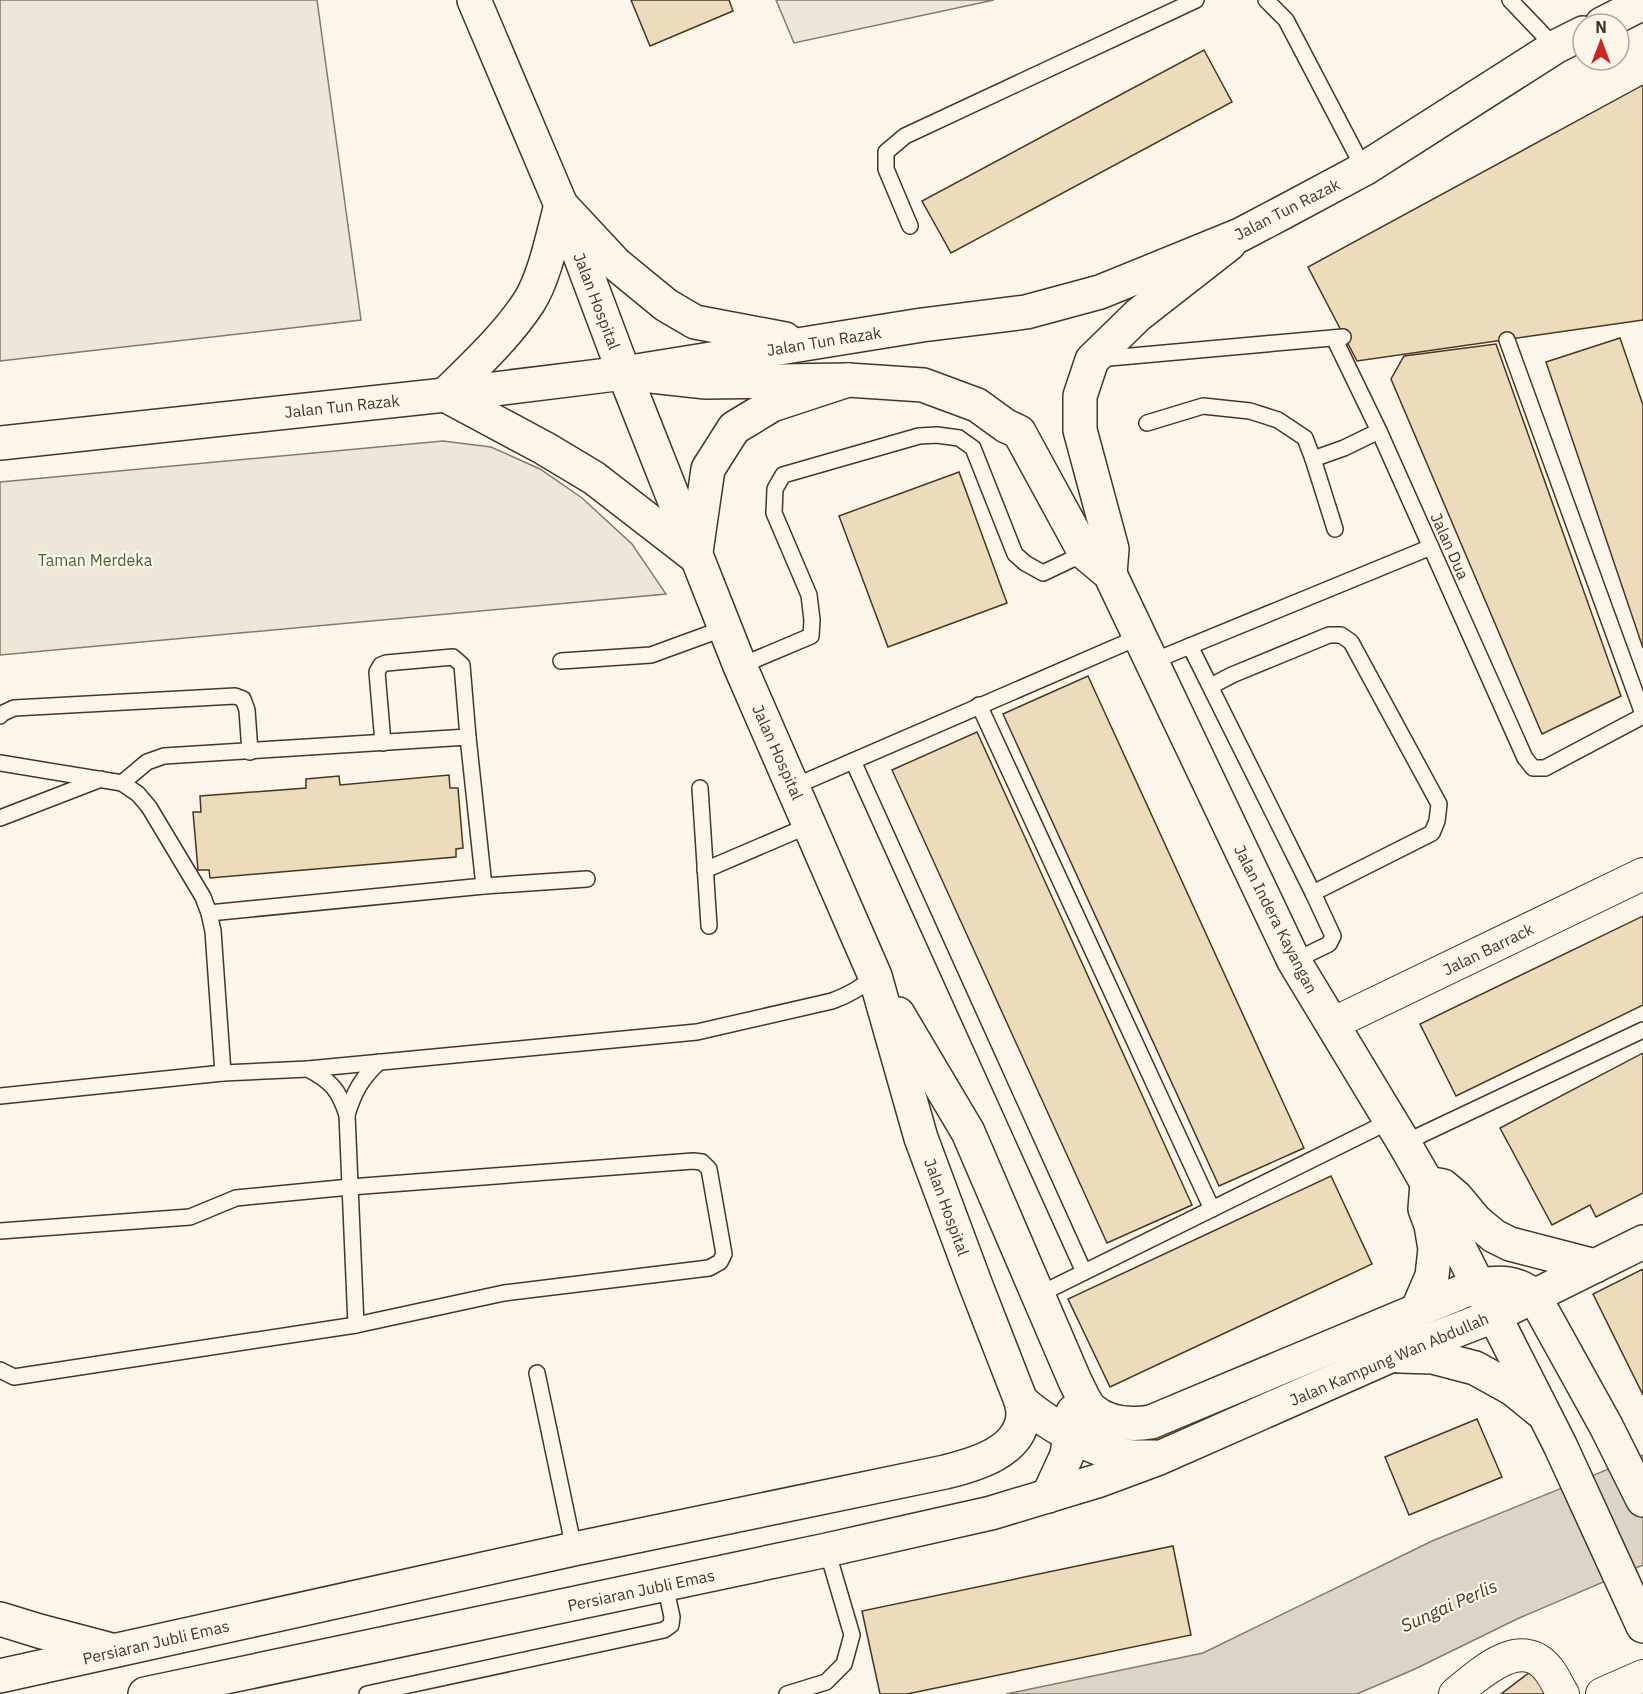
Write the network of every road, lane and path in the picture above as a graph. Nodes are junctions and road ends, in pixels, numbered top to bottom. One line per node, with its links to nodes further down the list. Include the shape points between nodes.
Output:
1 (474, 0): 9 (main road, Jalan Hospital)
2 (1196, 0): 10 (lane, via 905,136 886,152 886,169)
3 (1266, 0): 8 (lane, via 1286,20)
4 (1510, 0): 7 (lane)
5 (1643, 3): 6 (main road)
6 (1625, 12)
7 (1569, 40): 8 (main road, Jalan Tun Razak)
8 (1364, 169): 11 (main road, Jalan Tun Razak)
9 (561, 205): 13 (main road, via 616,264 666,305 695,322); 15 (main road, Jalan Hospital); 17 (main road, via 530,300 492,348)
10 (910, 226)
11 (1240, 235): 13 (main road, Jalan Tun Razak, via 1100,292 1026,312); 14 (main road, via 1138,315)
12 (1507, 340): 34 (lane)
13 (811, 344): 15 (main road, Jalan Tun Razak)
14 (1092, 360): 19 (lane, Jalan Dua, via 1339,337); 26 (main road, via 1080,396 1080,430 1112,549)
15 (624, 373): 16 (main road, via 706,382); 17 (main road, Jalan Tun Razak); 25 (main road, Jalan Hospital)
16 (848, 380): 24 (main road, via 923,385 977,405 1019,432); 25 (main road, via 772,405 734,429 708,470)
17 (445, 395): 20 (main road, Jalan Tun Razak); 25 (main road, via 594,478)
18 (1148, 423): 21 (lane, via 1203,406 1250,411 1278,420 1305,438)
19 (1379, 431): 21 (lane); 23 (lane, Jalan Dua)
20 (0, 443)
21 (1313, 459): 22 (lane)
22 (1335, 529)
23 (1431, 548): 28 (lane); 34 (lane, Jalan Dua, via 1525,758 1533,768 1545,768)
24 (1085, 553): 26 (main road); 31 (lane, via 1043,573 1015,554 973,448 959,438 919,436 783,475 776,489 774,513 808,595 811,636)
25 (696, 557): 27 (main road, Jalan Hospital)
26 (1110, 574): 29 (main road, Jalan Indera Kayangan)
27 (725, 628): 30 (lane, via 651,655); 31 (main road, Jalan Hospital)
28 (1190, 646): 29 (lane); 32 (lane)
29 (1145, 649): 33 (lane); 54 (main road, Jalan Indera Kayangan)
30 (561, 661)
31 (740, 666): 43 (main road, Jalan Hospital)
32 (1211, 686): 51 (lane); 51 (lane, via 1329,635 1341,635 1351,642 1438,804 1432,833)
33 (979, 705): 39 (lane); 66 (lane)
34 (1643, 715)
35 (0, 716): 38 (lane, via 14,708 235,696 243,699 247,710)
36 (468, 737): 37 (lane); 37 (lane, via 462,665 453,657 381,665 377,672); 50 (lane)
37 (383, 743): 38 (lane)
38 (250, 752): 42 (lane, via 164,756 147,762)
39 (853, 761): 43 (lane); 70 (lane)
40 (0, 763): 41 (lane)
41 (101, 779): 42 (lane); 45 (lane)
42 (122, 783): 52 (lane, via 149,807)
43 (793, 787): 46 (main road, Jalan Hospital)
44 (700, 788): 47 (lane)
45 (0, 818)
46 (810, 825): 47 (lane); 55 (main road, Jalan Hospital)
47 (705, 870): 53 (lane)
48 (1643, 874): 56 (street, Jalan Barrack)
49 (588, 879): 50 (lane)
50 (484, 886): 52 (lane)
51 (1313, 893): 54 (lane, via 1333,936 1329,944)
52 (209, 913): 60 (lane)
53 (709, 926)
54 (1294, 961): 56 (main road, Jalan Indera Kayangan)
55 (875, 976): 58 (lane, via 860,989 832,1001 697,1032); 72 (main road, via 968,1132); 81 (main road, Jalan Hospital, via 921,1138)
56 (1332, 1024): 63 (main road, Jalan Indera Kayangan)
57 (1643, 1030): 63 (lane)
58 (379, 1062): 59 (lane); 62 (lane, via 358,1084)
59 (308, 1069): 60 (lane); 62 (lane, via 335,1088)
60 (224, 1073): 61 (lane)
61 (0, 1096)
62 (346, 1115): 65 (lane)
63 (1397, 1132): 64 (main road, Jalan Indera Kayangan); 66 (lane)
64 (1427, 1183): 69 (main road, via 1443,1186 1476,1221 1510,1244); 71 (main road, Jalan Indera Kayangan); 74 (main road, via 1425,1209 1435,1249 1432,1276)
65 (350, 1187): 67 (lane, via 236,1198 190,1217); 76 (lane); 76 (lane, via 702,1162 709,1169 724,1254 720,1262 709,1268 504,1293)
66 (1212, 1209): 70 (lane)
67 (0, 1231)
68 (1643, 1242): 69 (main road, Jalan Kampung Wan Abdullah)
69 (1595, 1266): 73 (main road, Jalan Kampung Wan Abdullah)
70 (1084, 1272): 72 (lane)
71 (1478, 1285): 73 (main road, via 1510,1283); 74 (main road); 75 (main road, Jalan Indera Kayangan)
72 (1038, 1295): 80 (main road)
73 (1534, 1296): 75 (main road, Jalan Kampung Wan Abdullah); 88 (main road)
74 (1418, 1311): 80 (main road, via 1151,1422 1113,1421 1100,1415 1090,1408)
75 (1496, 1315): 77 (main road, Jalan Kampung Wan Abdullah); 82 (main road, Jalan Indera Kayangan)
76 (356, 1325): 78 (lane, via 14,1377)
77 (1390, 1356): 82 (main road, via 1433,1357 1475,1368 1513,1389); 84 (main road, Jalan Kampung Wan Abdullah)
78 (0, 1370)
79 (537, 1373): 89 (lane)
80 (1075, 1381): 83 (main road)
81 (1021, 1401): 83 (main road, via 1041,1418); 85 (main road, Jalan Hospital, via 1020,1426 1005,1447 967,1467)
82 (1553, 1431): 92 (main road, Jalan Indera Kayangan)
83 (1071, 1434): 84 (main road, via 1103,1450); 86 (main road, via 1067,1455)
84 (1146, 1463): 86 (main road, Persiaran Jubli Emas)
85 (945, 1472): 87 (main road, Persiaran Jubli Emas)
86 (1048, 1496): 90 (main road, Persiaran Jubli Emas)
87 (812, 1500): 89 (main road, Persiaran Jubli Emas); 90 (main road)
88 (1643, 1500)
89 (574, 1549): 94 (main road, Persiaran Jubli Emas)
90 (827, 1550): 91 (main road, Persiaran Jubli Emas); 99 (lane, via 852,1635 844,1664 826,1682)
91 (665, 1584): 97 (main road, Persiaran Jubli Emas); 98 (lane, via 672,1617 671,1625 664,1629)
92 (1639, 1617)
93 (0, 1618): 94 (main road)
94 (115, 1651): 95 (main road, Persiaran Jubli Emas)
95 (0, 1676)
96 (1643, 1676): 102 (street)
97 (145, 1694)
98 (367, 1694)
99 (787, 1694)
100 (1455, 1694): 101 (street, via 1490,1665 1511,1656 1532,1657 1547,1668)
101 (1563, 1694)
102 (1602, 1694)

